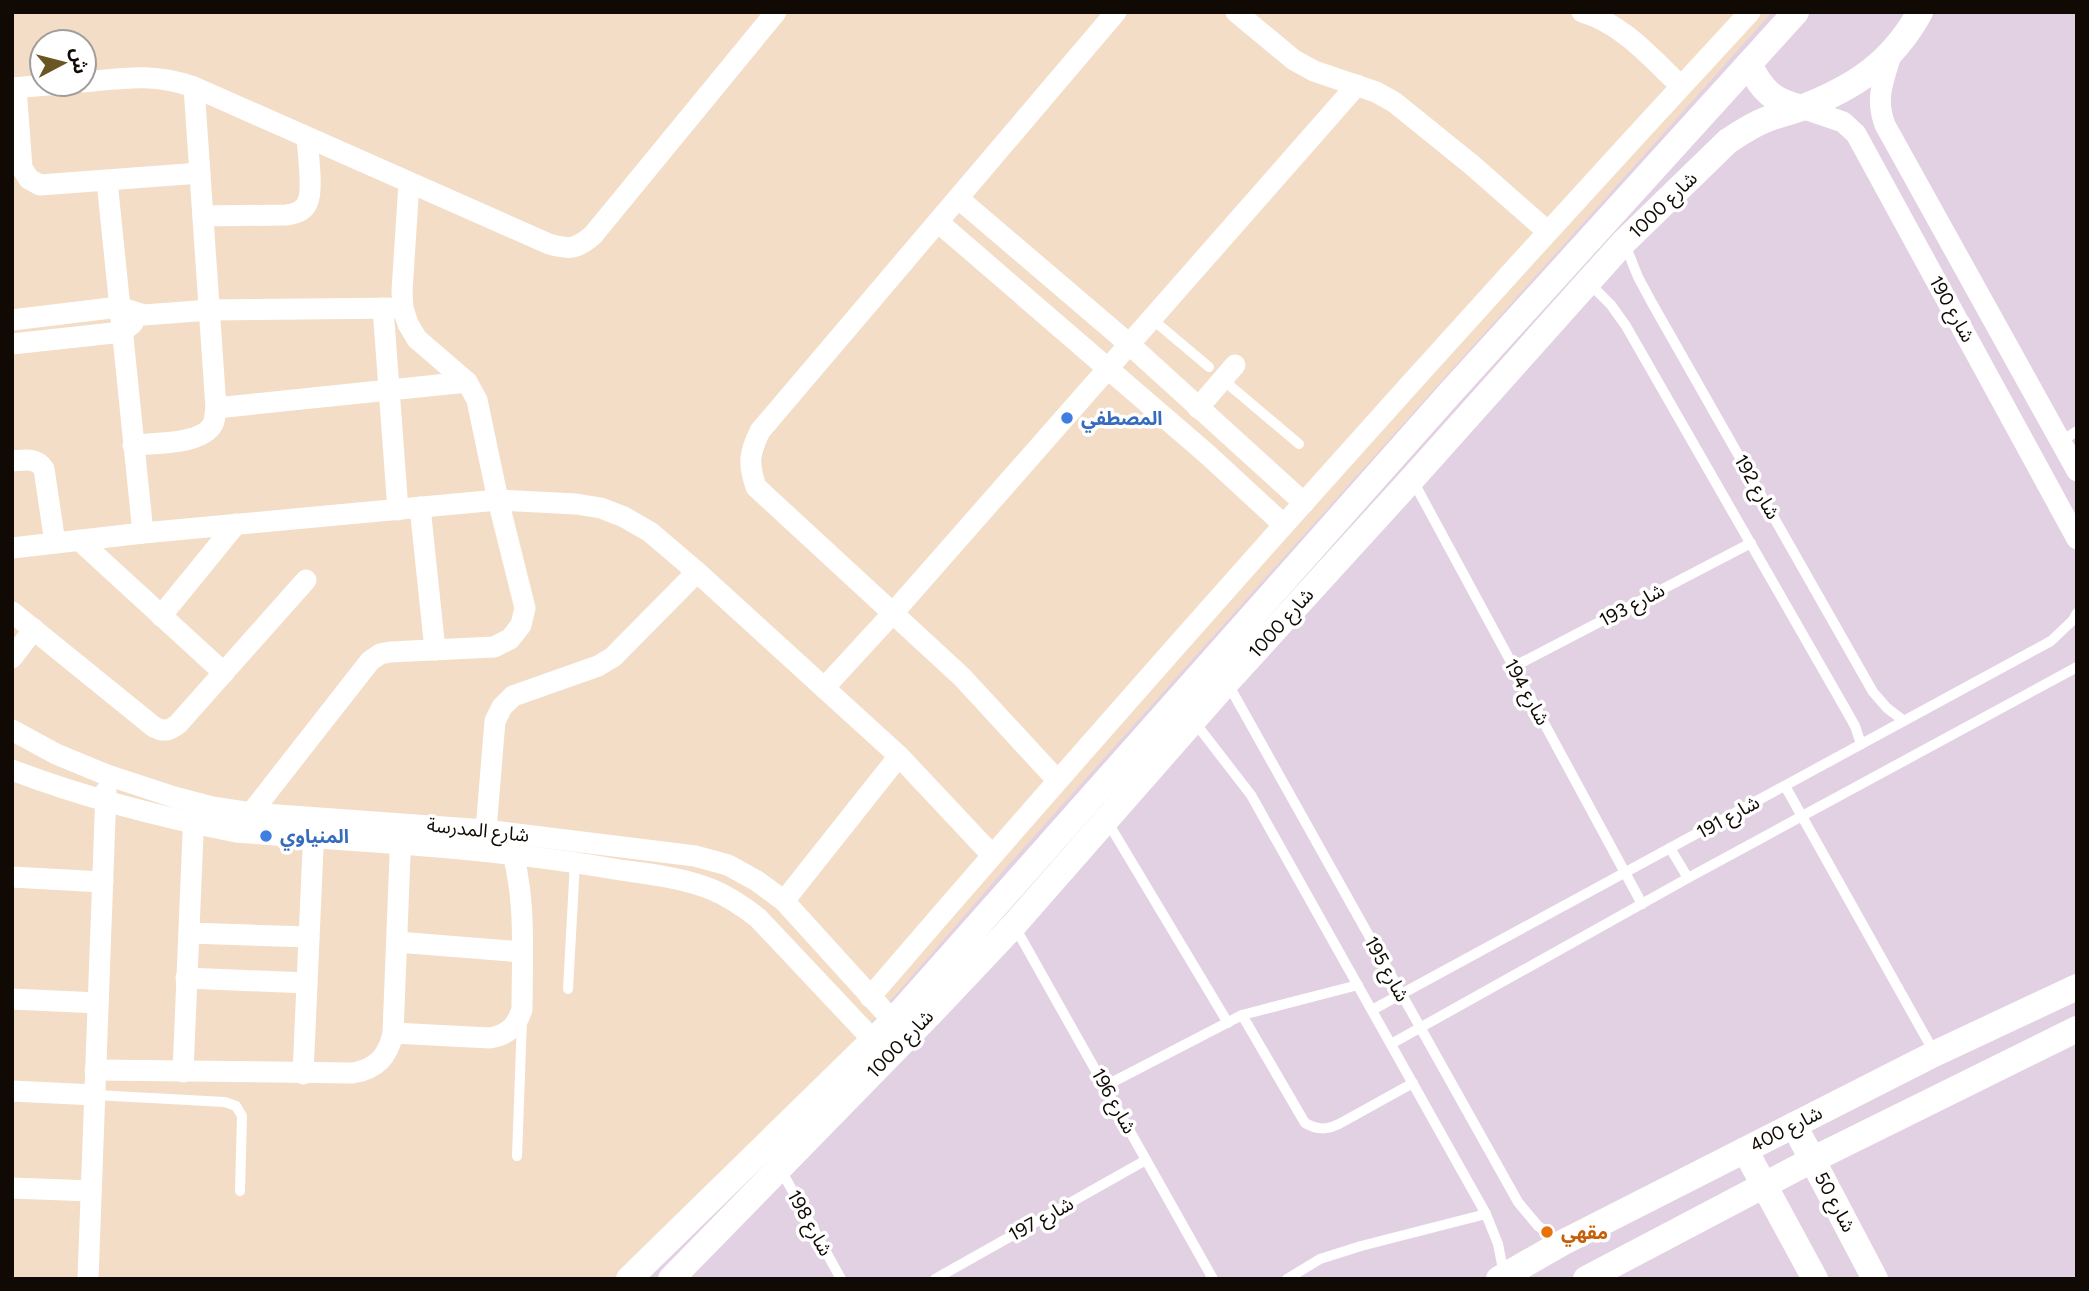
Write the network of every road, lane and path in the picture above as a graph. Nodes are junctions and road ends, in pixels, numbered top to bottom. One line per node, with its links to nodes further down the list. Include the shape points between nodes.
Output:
1 (776, 12): 19 (street, via 581,246 565,249 550,244)
2 (1116, 12): 20 (street)
3 (1236, 12): 11 (street, via 1294,60)
4 (1582, 12): 12 (street, via 1612,24)
5 (1749, 12): 12 (street)
6 (1796, 12): 9 (street, شارع 1000)
7 (1920, 12): 8 (street, شارع 1000)
8 (1891, 55): 15 (street, شارع 1000, via 1863,77); 33 (street, شارع 190, via 1880,90 1885,125)
9 (1749, 64): 15 (street, via 1769,94); 123 (street, شارع 1000)
10 (98, 81): 13 (street, via 147,76)
11 (1357, 85): 23 (street, via 1410,114); 30 (street)
12 (1681, 86): 23 (street)
13 (194, 87): 16 (street); 17 (street)
14 (14, 88): 18 (street, via 22,168 29,179 40,185)
15 (1802, 108): 24 (street, شارع 1000, via 1768,118 1728,141); 36 (street, شارع 190, via 1843,122 1856,134)
16 (307, 138): 19 (street); 21 (street, via 309,201 303,209 286,215)
17 (200, 173): 18 (street); 21 (street)
18 (107, 181): 26 (street)
19 (409, 183): 27 (street)
20 (958, 198): 22 (street); 35 (street)
21 (203, 216): 28 (street)
22 (938, 222): 37 (street); 66 (street, via 760,431 751,449 756,487)
23 (1547, 230): 52 (street)
24 (1624, 242): 25 (street, شارع 1000); 78 (lane, شارع 192, via 1652,303 1873,692)
25 (1588, 282): 50 (street, شارع 1000); 61 (lane, شارع 192, via 1626,326)
26 (120, 307): 29 (street); 31 (street); 32 (street)
27 (393, 308): 28 (street); 39 (street, via 417,339); 40 (street)
28 (210, 310): 29 (street); 41 (street)
29 (144, 315): 32 (street)
30 (1152, 319): 35 (street); 38 (lane)
31 (12, 320)
32 (122, 331): 34 (street); 46 (street)
33 (2001, 337): 36 (street); 44 (street, شارع 190)
34 (12, 344)
35 (1129, 344): 37 (street); 42 (street)
36 (1976, 353): 58 (street, شارع 190)
37 (1108, 368): 47 (street); 66 (street)
38 (1222, 370): 42 (street); 45 (lane)
39 (467, 382): 40 (street); 51 (street, via 477,400)
40 (389, 390): 41 (street); 54 (street)
41 (216, 408): 46 (street, via 213,424 202,436)
42 (1198, 408): 43 (street)
43 (1226, 433): 47 (street); 52 (street)
44 (2069, 436): 49 (street, شارع 190)
45 (1299, 444)
46 (134, 445): 57 (street)
47 (1208, 454): 56 (street)
48 (12, 461): 60 (street, via 34,460 44,469)
49 (2077, 471)
50 (1412, 479): 72 (lane, شارع 194); 75 (street, شارع 1000)
51 (498, 500): 53 (street); 63 (street, via 600,508 649,532); 70 (street, via 525,608 521,625 510,639 494,648)
52 (1304, 503): 56 (street)
53 (420, 507): 54 (street); 70 (street)
54 (398, 510): 55 (street)
55 (236, 524): 57 (street); 68 (street)
56 (1284, 525): 84 (street)
57 (143, 533): 59 (street)
58 (2077, 539)
59 (79, 540): 60 (street); 68 (street)
60 (55, 543): 62 (street)
61 (1751, 543): 72 (lane, شارع 193); 80 (lane, شارع 192)
62 (12, 548)
63 (697, 572): 76 (street); 92 (street, via 613,657 513,696 502,707 495,722)
64 (306, 580): 74 (street)
65 (12, 612): 69 (street)
66 (892, 613): 76 (street); 84 (street, via 962,677)
67 (2077, 613): 78 (lane, شارع 191, via 2051,641)
68 (161, 616): 74 (street)
69 (34, 629): 71 (street); 74 (street, via 162,731 178,724)
70 (435, 650): 88 (street, via 390,652 370,661)
71 (12, 658)
72 (1513, 667): 100 (lane, شارع 194)
73 (2077, 667): 89 (lane, شارع 191)
74 (224, 673)
75 (1227, 682): 77 (street, شارع 1000); 116 (lane, شارع 195)
76 (824, 688): 81 (street)
77 (1193, 720): 90 (street, شارع 1000); 113 (lane, شارع 195, via 1251,794)
78 (1904, 721): 80 (lane, شارع 191)
79 (12, 730): 83 (street, شارع المدرسة)
80 (1861, 744): 85 (lane, شارع 191)
81 (899, 756): 98 (street); 104 (street)
82 (12, 770): 86 (street, شارع المدرسة)
83 (107, 775): 86 (street); 87 (street, شارع المدرسة)
84 (1057, 780): 98 (street)
85 (1785, 786): 89 (lane); 95 (lane, شارع 191)
86 (105, 802): 87 (street, شارع المدرسة); 103 (street)
87 (194, 813): 88 (street, شارع المدرسة); 93 (street, شارع المدرسة); 107 (street)
88 (251, 813): 91 (street, شارع المدرسة); 93 (street)
89 (1802, 816): 102 (lane, شارع 191); 130 (lane)
90 (1106, 820): 106 (street, شارع 1000); 124 (lane)
91 (314, 827): 93 (street, شارع المدرسة); 94 (street, شارع المدرسة); 108 (street)
92 (496, 831): 94 (street, شارع المدرسة); 96 (street); 97 (street); 104 (street, شارع المدرسة, via 695,856 728,865)
93 (236, 832)
94 (401, 834): 96 (street, شارع المدرسة); 109 (street)
95 (1670, 848): 100 (lane, شارع 191); 102 (lane)
96 (484, 851): 97 (street, شارع المدرسة)
97 (513, 854): 99 (street, شارع المدرسة); 110 (street)
98 (992, 855): 117 (street)
99 (575, 862): 115 (lane); 128 (street, شارع المدرسة, via 686,881 736,902 758,918)
100 (1625, 873): 105 (lane, شارع 194); 116 (lane, شارع 191)
101 (12, 877): 103 (street)
102 (1688, 878): 105 (lane, شارع 191)
103 (103, 882): 119 (street)
104 (784, 901): 117 (street, شارع المدرسة)
105 (1643, 904): 125 (lane, شارع 191)
106 (1014, 925): 135 (lane, شارع 196); 143 (street, شارع 1000)
107 (189, 933): 108 (street); 111 (street)
108 (309, 937): 112 (street)
109 (397, 942): 110 (street); 127 (street)
110 (522, 952): 120 (street)
111 (187, 978): 112 (street); 132 (street)
112 (307, 983): 133 (street)
113 (1358, 985): 121 (lane, شارع 195); 122 (lane)
114 (2077, 987): 130 (street, شارع 400)
115 (568, 989)
116 (1401, 994): 121 (lane, شارع 191); 125 (lane, شارع 195)
117 (870, 997): 123 (street, شارع المدرسة)
118 (12, 999): 119 (street)
119 (98, 1003): 131 (street)
120 (522, 1009): 127 (street, via 519,1020 502,1036); 140 (lane)
121 (1372, 1010): 129 (lane, شارع 195)
122 (1242, 1015): 124 (lane); 134 (lane, via 1305,1123 1315,1129 1339,1124)
123 (893, 1021): 128 (street, شارع 1000)
124 (1228, 1023): 135 (lane)
125 (1420, 1028): 129 (lane, شارع 191); 149 (lane, شارع 195, via 1518,1202 1538,1226)
126 (2077, 1029): 142 (street, شارع 400)
127 (393, 1033): 133 (street, via 385,1056 365,1071)
128 (874, 1041): 152 (street, شارع 1000)
129 (1391, 1044): 134 (lane, شارع 195)
130 (1934, 1054): 138 (street, شارع 400)
131 (95, 1070): 132 (street); 137 (street)
132 (183, 1072): 133 (street)
133 (303, 1074)
134 (1413, 1083): 148 (lane, شارع 195)
135 (1105, 1086): 141 (lane, شارع 196)
136 (12, 1091): 137 (street)
137 (95, 1095): 146 (street); 147 (lane, via 236,1106 242,1116)
138 (1794, 1125): 139 (street, شارع 400); 142 (street, شارع 50)
139 (1745, 1150): 144 (street); 149 (street, شارع 400)
140 (517, 1156)
141 (1146, 1160): 155 (lane, شارع 197); 156 (lane, شارع 196)
142 (1812, 1160): 144 (street, شارع 400); 160 (street, شارع 50)
143 (780, 1167): 153 (street, شارع 1000); 154 (lane, شارع 198)
144 (1764, 1185): 158 (street, شارع 400); 159 (street)
145 (12, 1188): 146 (street)
146 (91, 1191): 151 (street)
147 (240, 1191)
148 (1486, 1214): 150 (lane, شارع 195, via 1498,1244); 157 (lane, via 1320,1259)
149 (1562, 1243): 150 (street, شارع 400)
150 (1502, 1277)
151 (88, 1279)
152 (629, 1279)
153 (671, 1279)
154 (841, 1279)
155 (935, 1279)
156 (1213, 1279)
157 (1287, 1279)
158 (1586, 1279)
159 (1815, 1279)
160 (1875, 1279)

